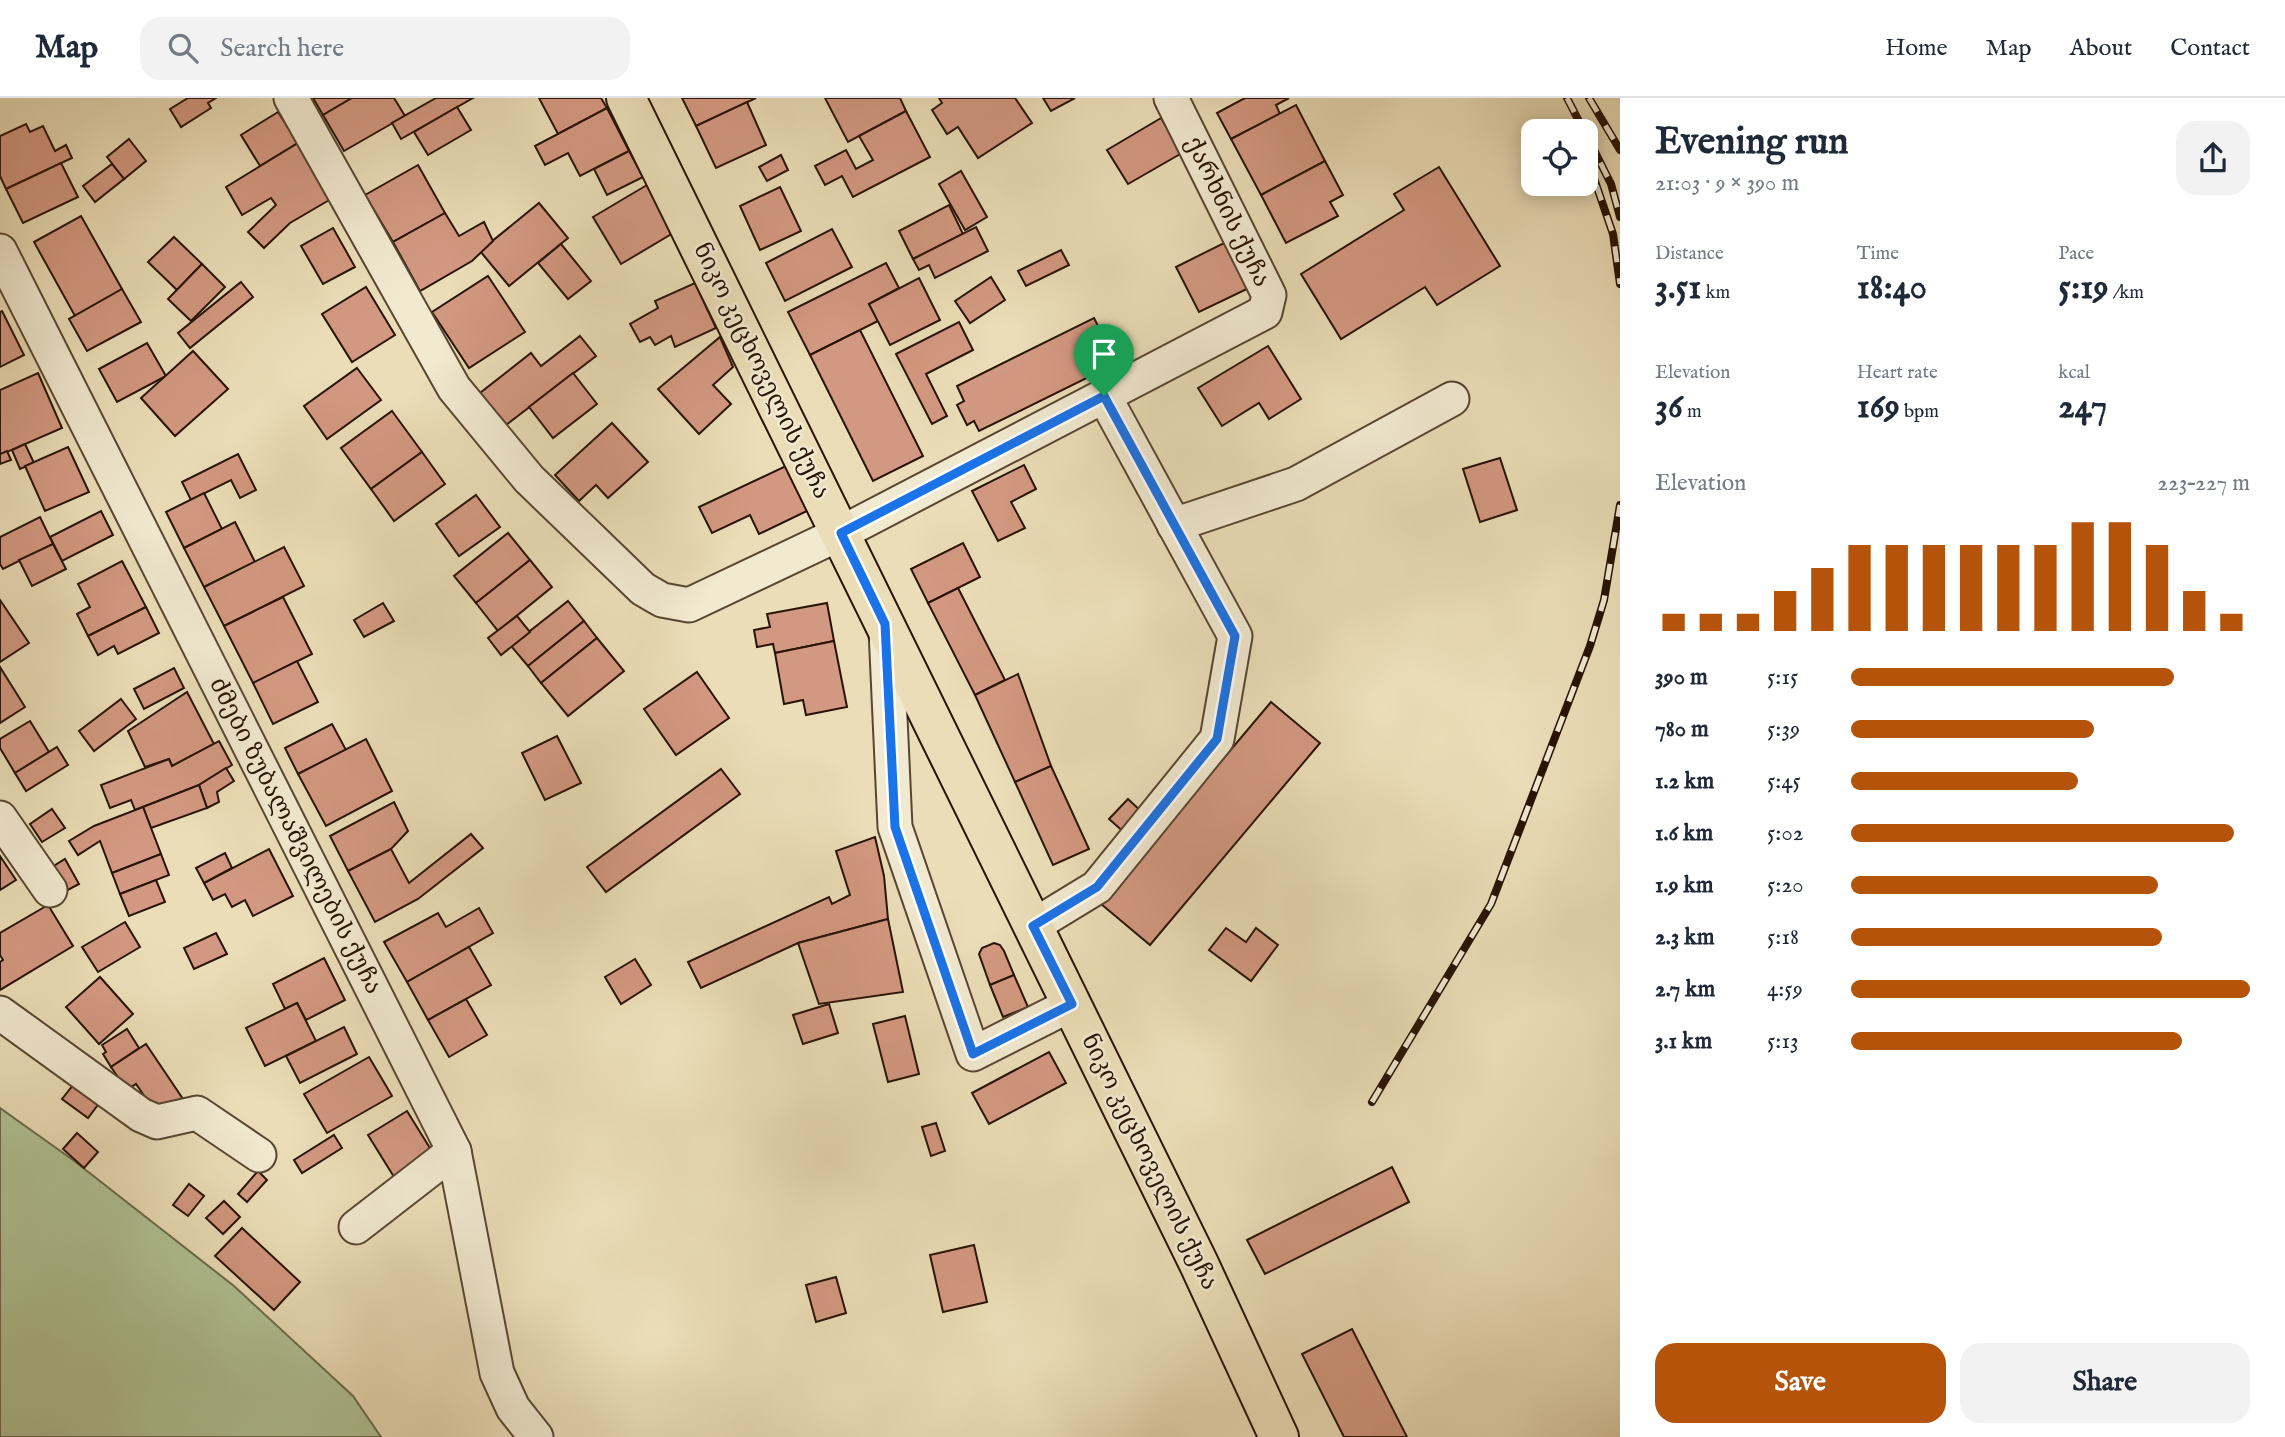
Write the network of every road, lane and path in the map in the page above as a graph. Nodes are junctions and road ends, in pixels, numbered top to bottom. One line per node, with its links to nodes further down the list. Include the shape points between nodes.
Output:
1 (291, 98): 8 (street, ქარხნის ქუჩა, via 454,388 529,479 643,589 662,600 689,605)
2 (626, 98): 8 (main road, ნიკო კეცხოველის ქუჩა)
3 (1171, 98): 5 (street, ქარხნის ქუჩა, via 1269,295 1265,312)
4 (0, 251): 15 (street, ძმები ზუბალაშვილების ქუჩა)
5 (1104, 396): 7 (street); 8 (street, ქარხნის ქუჩა)
6 (1452, 398): 7 (street, via 1296,484)
7 (1174, 525): 12 (street, via 1235,636 1217,739 1097,887)
8 (841, 533): 9 (main road, ნიკო კეცხოველის ქუჩა)
9 (885, 624): 12 (main road, ნიკო კეცხოველის ქუჩა); 13 (street, via 895,827 973,1054)
10 (1, 820): 11 (street)
11 (50, 890)
12 (1033, 926): 13 (main road, ნიკო კეცხოველის ქუჩა)
13 (1072, 1004): 19 (main road, ნიკო კეცხოველის ქუჩა)
14 (0, 1013): 16 (street, via 141,1115 157,1122 197,1114)
15 (454, 1151): 17 (street); 18 (street, ძმები ზუბალაშვილების ქუჩა, via 497,1373 513,1408)
16 (259, 1155)
17 (356, 1227)
18 (536, 1437)
19 (1279, 1437)

